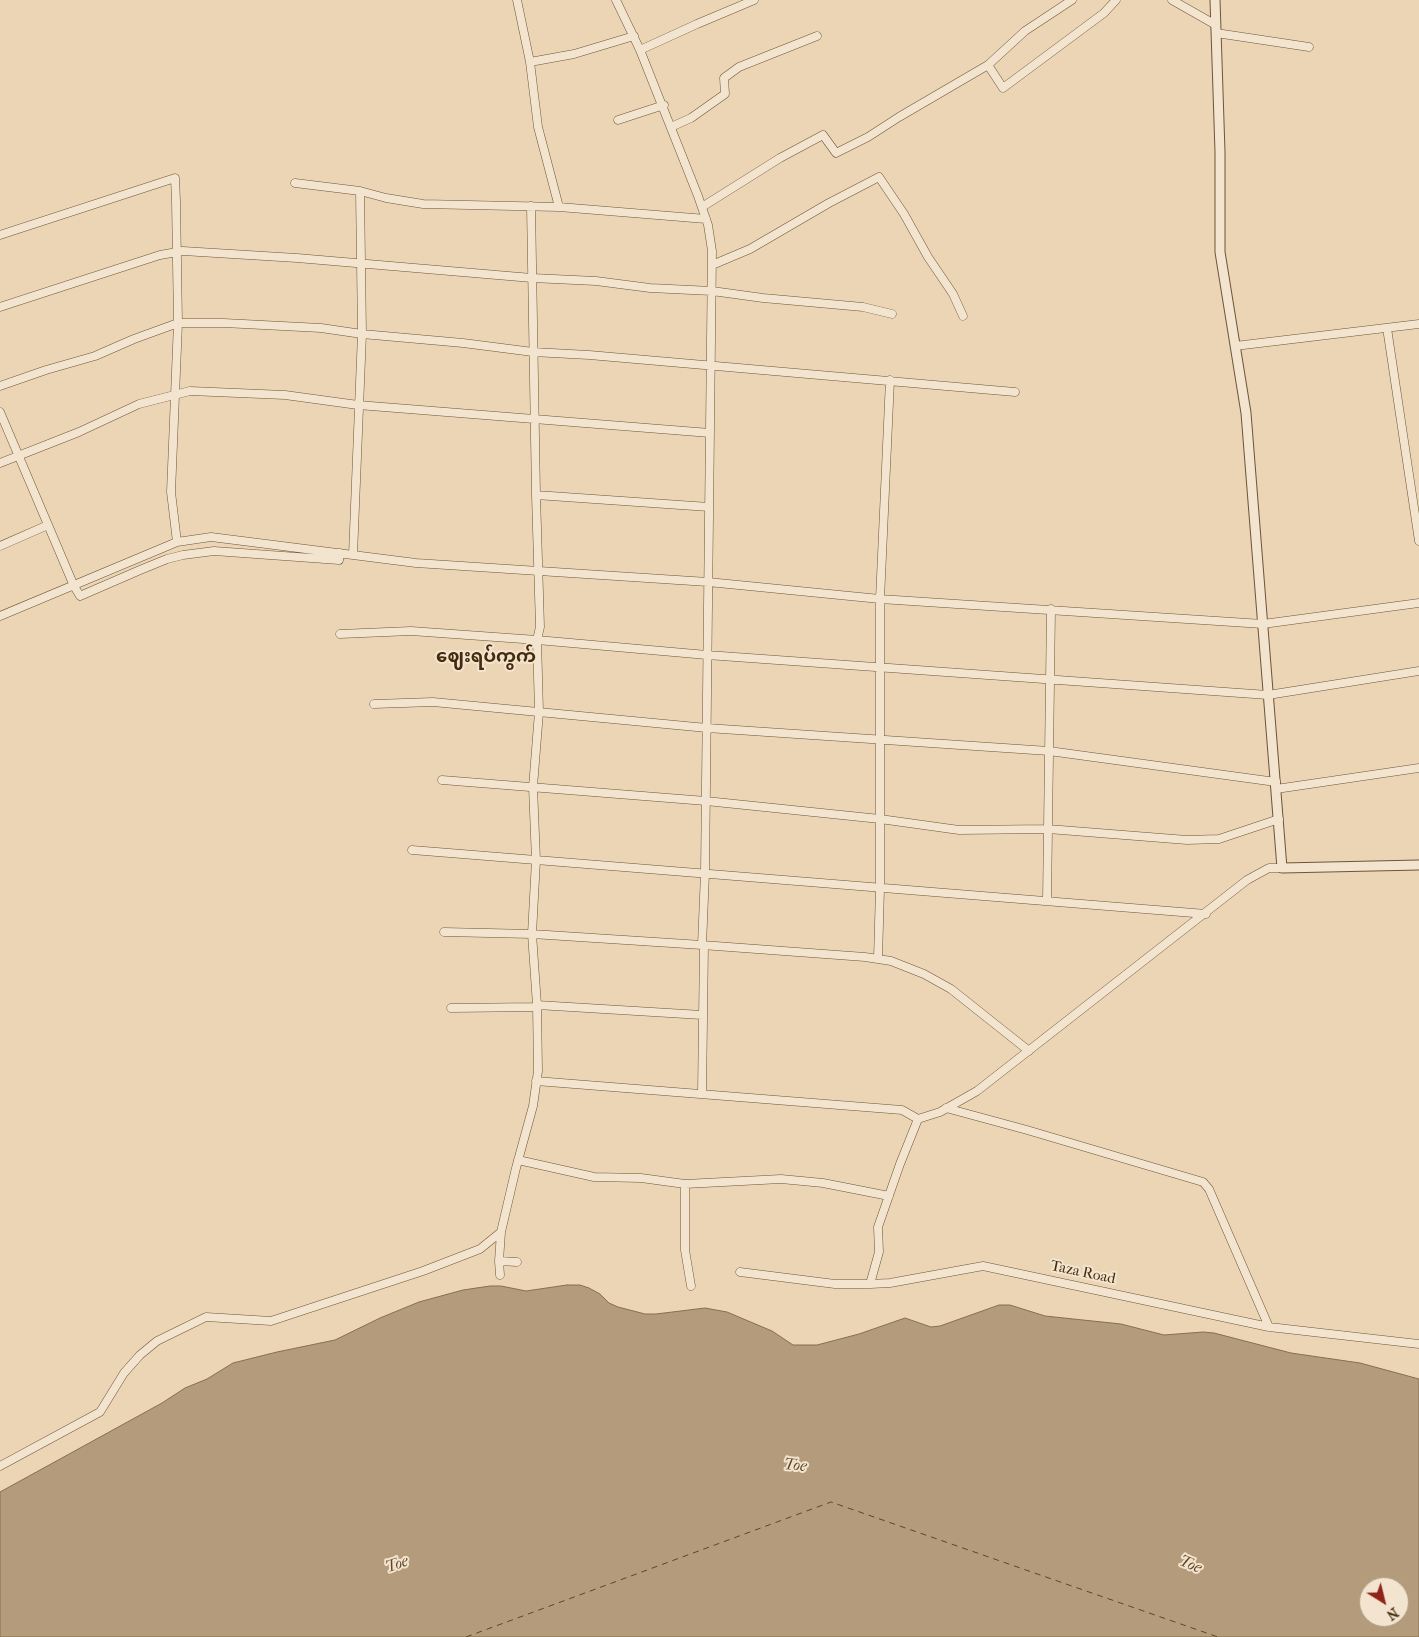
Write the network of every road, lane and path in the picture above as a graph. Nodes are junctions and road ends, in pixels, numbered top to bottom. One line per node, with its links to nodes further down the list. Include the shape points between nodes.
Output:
1 (517, 0): 13 (street)
2 (1072, 0): 14 (street, via 1025,32)
3 (1116, 0): 14 (street, via 1096,19 1003,88)
4 (1172, 0): 8 (street)
5 (1215, 0): 8 (street)
6 (619, 1): 9 (street)
7 (750, 1): 12 (street)
8 (1216, 29): 11 (street); 37 (street, via 1220,252)
9 (634, 36): 12 (street); 13 (street, via 574,54)
10 (817, 36): 17 (street, via 739,68 724,78 725,94 692,118)
11 (1309, 47)
12 (640, 50): 15 (street)
13 (530, 62): 21 (street, via 538,127)
14 (988, 65): 22 (street, via 868,138 836,153 823,135)
15 (664, 105): 16 (street); 17 (street)
16 (618, 120)
17 (671, 127): 22 (street)
18 (295, 183): 19 (street)
19 (360, 191): 20 (street, via 423,204); 26 (street)
20 (531, 206): 21 (street); 28 (street)
21 (559, 207): 23 (street)
22 (702, 207): 23 (street)
23 (706, 219): 27 (street)
24 (0, 235): 25 (street, via 174,178)
25 (177, 252): 26 (street); 30 (street); 33 (street)
26 (360, 263): 28 (street); 36 (street)
27 (712, 265): 29 (street); 32 (street, via 750,249 879,177 953,294)
28 (532, 278): 29 (street); 38 (street)
29 (712, 291): 31 (street, via 863,307); 39 (street)
30 (0, 306)
31 (892, 314)
32 (963, 316)
33 (178, 323): 36 (street, via 321,328); 41 (street, via 96,356); 43 (street)
34 (1419, 324): 35 (street)
35 (1387, 328): 37 (street); 51 (street)
36 (362, 334): 38 (street); 44 (street)
37 (1235, 346): 66 (street, via 1246,413)
38 (533, 352): 39 (street); 46 (street)
39 (711, 366): 40 (street); 47 (street)
40 (890, 380): 42 (street); 62 (street)
41 (0, 386)
42 (1015, 392)
43 (174, 394): 44 (street, via 190,390 242,392); 48 (street, via 139,404); 55 (street, via 171,492)
44 (358, 404): 46 (street); 58 (street)
45 (0, 412): 48 (street)
46 (534, 419): 47 (street); 50 (street)
47 (710, 432): 52 (street)
48 (19, 456): 49 (street); 53 (street)
49 (0, 463)
50 (536, 495): 52 (street); 59 (street)
51 (1416, 499): 54 (street)
52 (709, 507): 60 (street)
53 (48, 525): 56 (street); 61 (street)
54 (1419, 541)
55 (177, 542): 57 (street, via 210,537); 61 (street)
56 (0, 546)
57 (340, 553): 58 (street); 61 (street, via 339,560 214,551 167,559 80,596)
58 (353, 555): 59 (street, via 416,563)
59 (538, 571): 60 (street); 68 (street, via 540,627)
60 (708, 582): 62 (street); 69 (street)
61 (74, 586): 65 (street)
62 (880, 599): 64 (street); 70 (street)
63 (1419, 602): 66 (street)
64 (1051, 609): 66 (street); 72 (street)
65 (0, 616)
66 (1263, 624): 73 (street)
67 (340, 634): 68 (street, via 411,631)
68 (537, 640): 69 (street); 75 (street)
69 (707, 655): 70 (street); 76 (street)
70 (881, 668): 72 (street); 77 (street)
71 (1419, 671): 73 (street)
72 (1050, 680): 73 (street); 78 (street)
73 (1268, 695): 81 (street)
74 (374, 704): 75 (street, via 433,702)
75 (539, 712): 76 (street); 82 (street)
76 (706, 728): 77 (street); 83 (street)
77 (881, 740): 78 (street); 84 (street)
78 (1049, 751): 81 (street); 86 (street)
79 (1419, 768): 81 (street)
80 (442, 780): 82 (street)
81 (1276, 786): 85 (street)
82 (533, 787): 83 (street); 88 (street)
83 (706, 801): 84 (street); 91 (street)
84 (880, 819): 86 (street, via 959,830); 92 (street)
85 (1279, 819): 86 (street, via 1219,839 1187,840); 90 (street)
86 (1048, 829): 93 (street)
87 (412, 850): 88 (street)
88 (536, 860): 91 (street); 96 (street)
89 (1419, 865): 90 (street)
90 (1282, 868): 94 (street, via 1269,868 1246,880)
91 (706, 873): 92 (street); 97 (street)
92 (880, 888): 93 (street); 98 (street)
93 (1047, 901): 94 (street)
94 (1206, 914): 102 (street)
95 (444, 932): 96 (street)
96 (532, 934): 97 (street); 99 (street)
97 (702, 945): 98 (street); 101 (street)
98 (878, 959): 102 (street, via 924,974 951,989)
99 (537, 1006): 100 (street); 101 (street); 103 (street)
100 (451, 1008)
101 (702, 1016): 104 (street)
102 (1029, 1051): 105 (street, via 977,1091)
103 (536, 1081): 104 (street); 107 (street, via 534,1106)
104 (702, 1094): 106 (street, via 902,1110)
105 (946, 1108): 106 (street); 117 (street, via 1203,1182 1209,1189)
106 (918, 1119): 109 (street)
107 (518, 1160): 108 (street, via 594,1176); 110 (street)
108 (685, 1184): 109 (street, via 780,1179 823,1183); 116 (street, via 685,1250)
109 (889, 1196): 115 (street, via 878,1227 879,1252)
110 (501, 1232): 111 (street); 119 (street, via 480,1249 423,1272 270,1321 206,1317 157,1341 140,1355 124,1373 100,1412)
111 (499, 1261): 112 (street); 114 (street)
112 (517, 1262)
113 (740, 1272): 115 (street, Taza Road, via 835,1284)
114 (500, 1275)
115 (870, 1284): 117 (street, Taza Road, via 983,1266)
116 (691, 1286)
117 (1269, 1326): 118 (street, Taza Road)
118 (1419, 1344)
119 (0, 1466)

